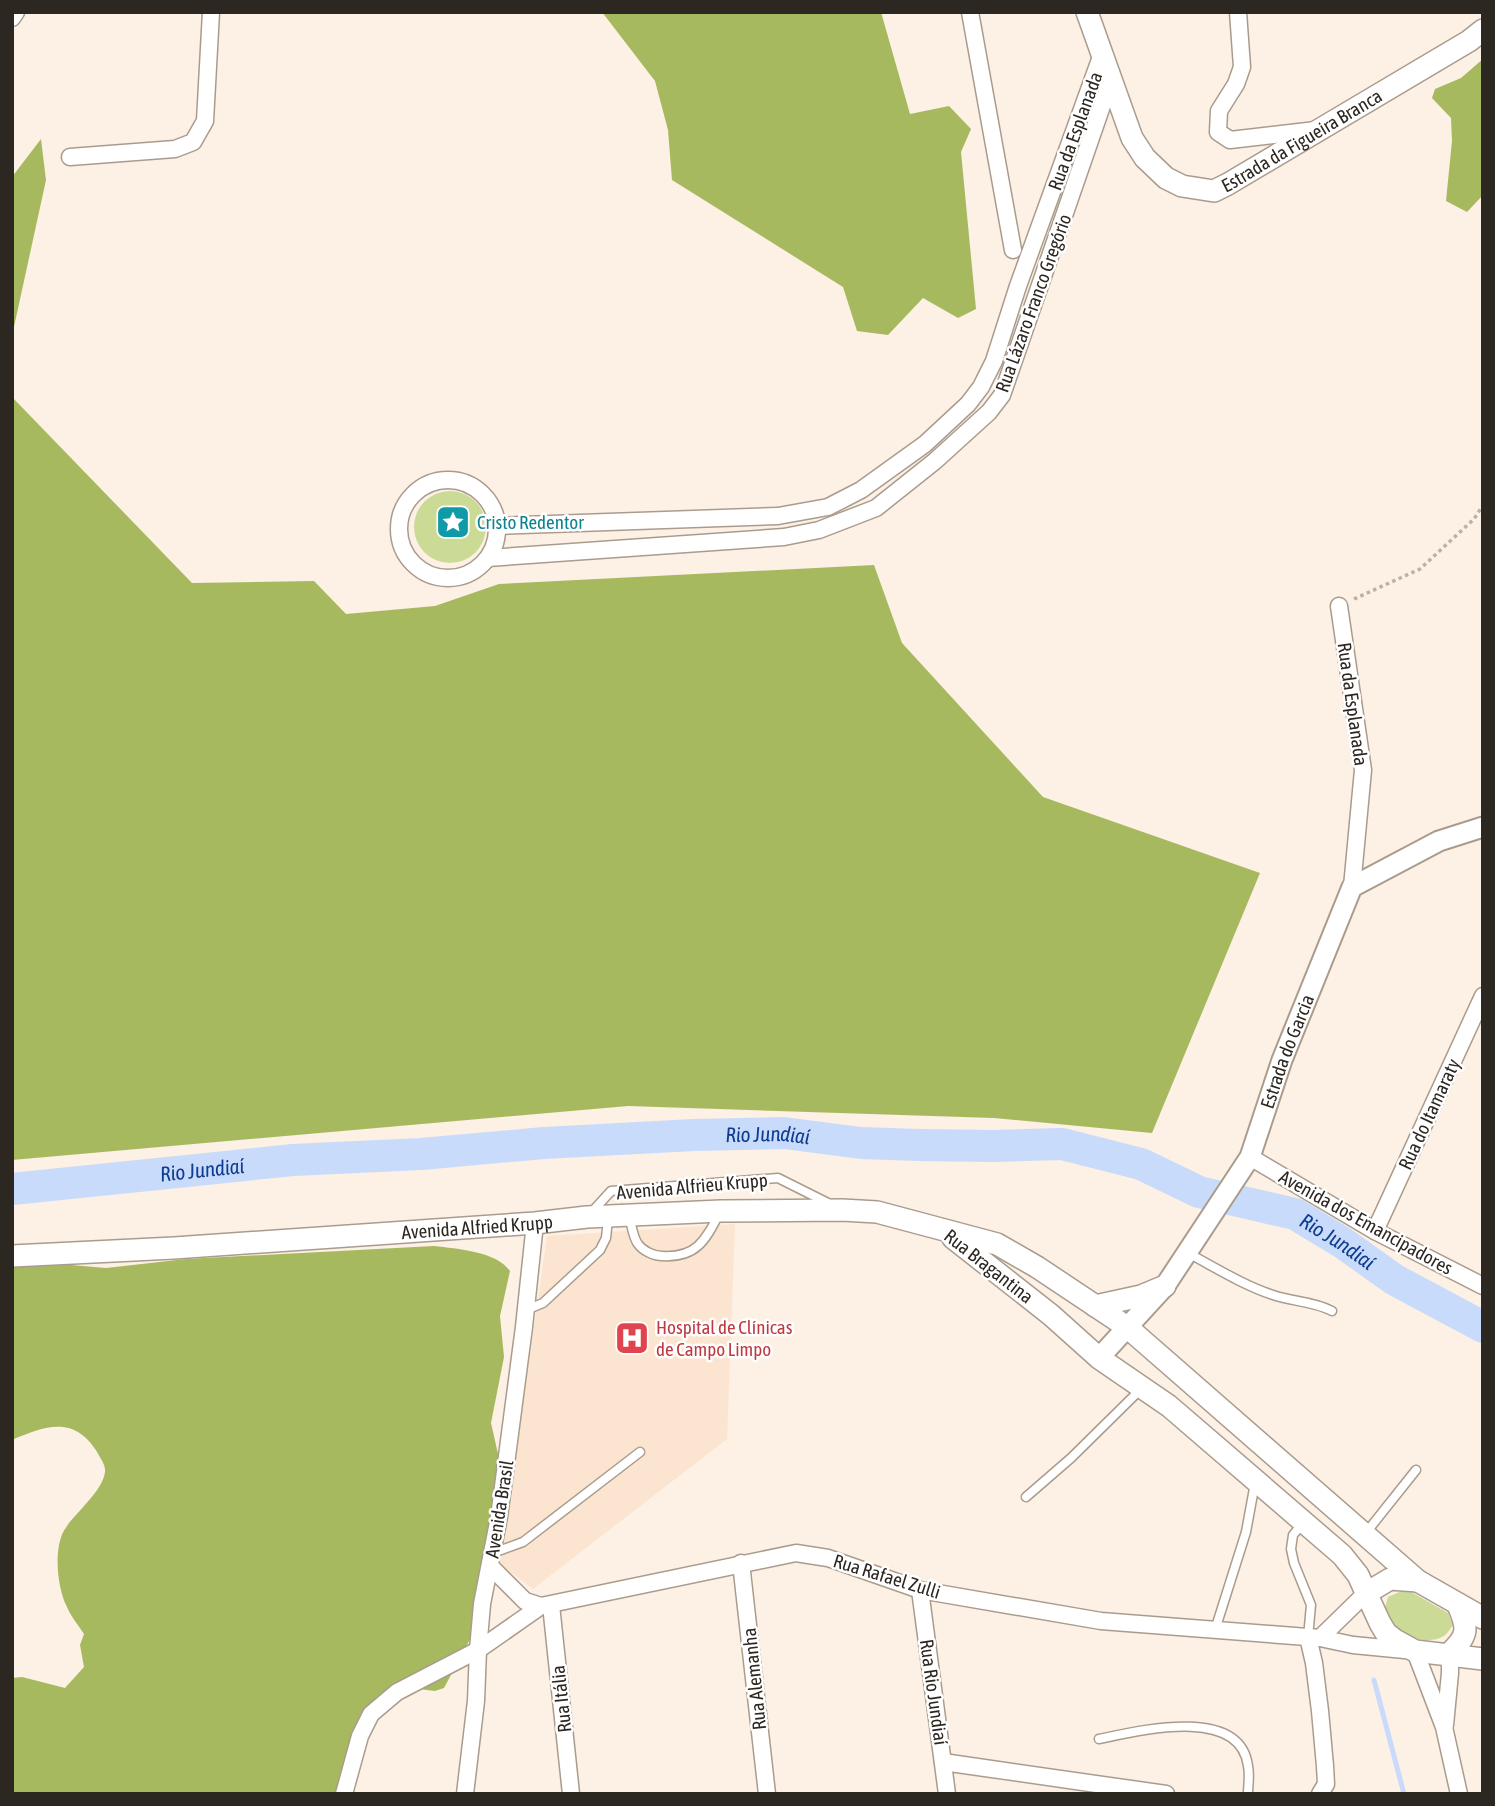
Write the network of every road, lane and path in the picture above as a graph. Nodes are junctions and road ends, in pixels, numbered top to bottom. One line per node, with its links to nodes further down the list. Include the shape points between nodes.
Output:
1 (16, 12): 6 (street)
2 (211, 12): 11 (street, via 205,121 193,142 176,149)
3 (970, 12): 12 (street)
4 (1087, 12): 8 (main road, Estrada da Figueira Branca)
5 (1238, 12): 10 (street, via 1242,67 1219,111 1218,132 1230,140)
6 (12, 18)
7 (1483, 30): 10 (main road, Estrada da Figueira Branca)
8 (1102, 54): 9 (main road, Estrada da Figueira Branca); 13 (street, Rua da Esplanada)
9 (1112, 77): 10 (main road, Estrada da Figueira Branca, via 1132,138 1145,158 1166,178 1190,188 1214,191); 15 (street, Rua Lázaro Franco Gregório, via 1006,388 989,412)
10 (1322, 129)
11 (70, 157)
12 (1013, 250)
13 (1018, 286): 14 (street, Rua Lázaro Franco Gregório, via 981,387)
14 (925, 444): 15 (street); 17 (street, Rua Lázaro Franco Gregório, via 861,490 828,507 778,516)
15 (935, 461): 18 (street, Rua Lázaro Franco Gregório, via 876,508 819,530 785,537)
16 (1483, 505): 19 (path, via 1475,519 1420,569)
17 (497, 526): 18 (street); 18 (street, Rua Lázaro Franco Gregório, via 486,498 461,481 431,482 407,501 400,514 401,545 419,569 448,578 463,575)
18 (488, 558)
19 (1339, 606): 21 (street, Rua da Esplanada, via 1363,769)
20 (1483, 827): 21 (street, via 1439,841)
21 (1352, 887): 23 (street, Estrada do Garcia, via 1282,1060)
22 (1483, 996): 30 (street, Rua do Itamaraty)
23 (1250, 1157): 30 (street, Avenida dos Emancipadores); 31 (street, Estrada do Garcia)
24 (842, 1210): 25 (main road, Avenida Alfried Krupp); 27 (lane, Avenida Alfrieu Krupp, via 778,1178 611,1191); 29 (main road, Avenida Alfried Krupp, via 877,1212)
25 (721, 1211): 26 (main road, Avenida Alfried Krupp); 26 (lane, via 693,1251 675,1257 654,1256 638,1244)
26 (618, 1215): 27 (main road, Avenida Alfried Krupp); 36 (lane, via 600,1250 543,1303)
27 (587, 1217): 28 (main road, Avenida Alfried Krupp)
28 (535, 1223): 32 (main road, Avenida Alfried Krupp); 36 (street, Avenida Brasil)
29 (939, 1228): 35 (main road, Rua Bragantina, via 997,1244); 39 (main road, Rua Bragantina)
30 (1376, 1231): 34 (street, Avenida dos Emancipadores)
31 (1188, 1253): 33 (street, Estrada do Garcia); 37 (lane, via 1249,1286)
32 (12, 1255)
33 (1165, 1286): 35 (main road); 38 (street, Estrada do Garcia)
34 (1483, 1286)
35 (1095, 1306): 38 (main road, Rua Bragantina)
36 (526, 1310): 47 (street, Avenida Brasil)
37 (1332, 1311)
38 (1127, 1327): 39 (street, Estrada do Garcia); 46 (main road, Rua Bragantina)
39 (1099, 1358): 40 (main road, Rua Bragantina)
40 (1142, 1388): 43 (main road, Rua Bragantina); 44 (lane)
41 (640, 1452): 47 (lane, via 523,1542)
42 (1416, 1470): 46 (lane)
43 (1255, 1480): 45 (main road, Rua Bragantina); 55 (lane, via 1246,1532)
44 (1026, 1497)
45 (1304, 1522): 51 (main road, Rua Bragantina, via 1342,1555); 56 (lane, via 1293,1535 1291,1549 1311,1605)
46 (1365, 1534): 49 (main road, Rua Bragantina)
47 (491, 1559): 53 (street, via 525,1601); 57 (street, Avenida Brasil)
48 (741, 1563): 50 (street, Rua Rafael Zulli, via 796,1553 828,1558); 53 (street, Rua Rafael Zulli); 67 (street, Rua Alemanha)
49 (1419, 1581): 51 (main road, via 1390,1579); 52 (main road, Rua Bragantina)
50 (920, 1590): 55 (street, Rua Rafael Zulli, via 1101,1621); 62 (street, Rua Rio Jundiaí)
51 (1365, 1594): 56 (street); 58 (main road, Rua Bragantina, via 1386,1633)
52 (1458, 1605): 54 (main road, Rua Bragantina); 59 (main road, via 1467,1625 1463,1639)
53 (546, 1606): 57 (street); 66 (street, Rua Itália)
54 (1483, 1618)
55 (1215, 1630): 56 (street, Rua Rafael Zulli)
56 (1314, 1638): 58 (street, Rua Rafael Zulli); 71 (street, via 1326,1784)
57 (478, 1650): 64 (street, via 397,1692 371,1714); 65 (street, Avenida Brasil, via 477,1702)
58 (1415, 1651): 59 (main road, Rua Bragantina); 60 (street)
59 (1470, 1658): 60 (street)
60 (1444, 1727): 72 (street)
61 (1099, 1739): 70 (lane, via 1198,1726 1228,1736 1241,1748 1248,1765)
62 (943, 1762): 63 (street); 68 (street, Rua Rio Jundiaí)
63 (1106, 1790): 69 (street)
64 (344, 1794)
65 (465, 1794)
66 (571, 1794)
67 (766, 1794)
68 (947, 1794)
69 (1166, 1794)
70 (1248, 1794)
71 (1320, 1794)
72 (1459, 1794)

